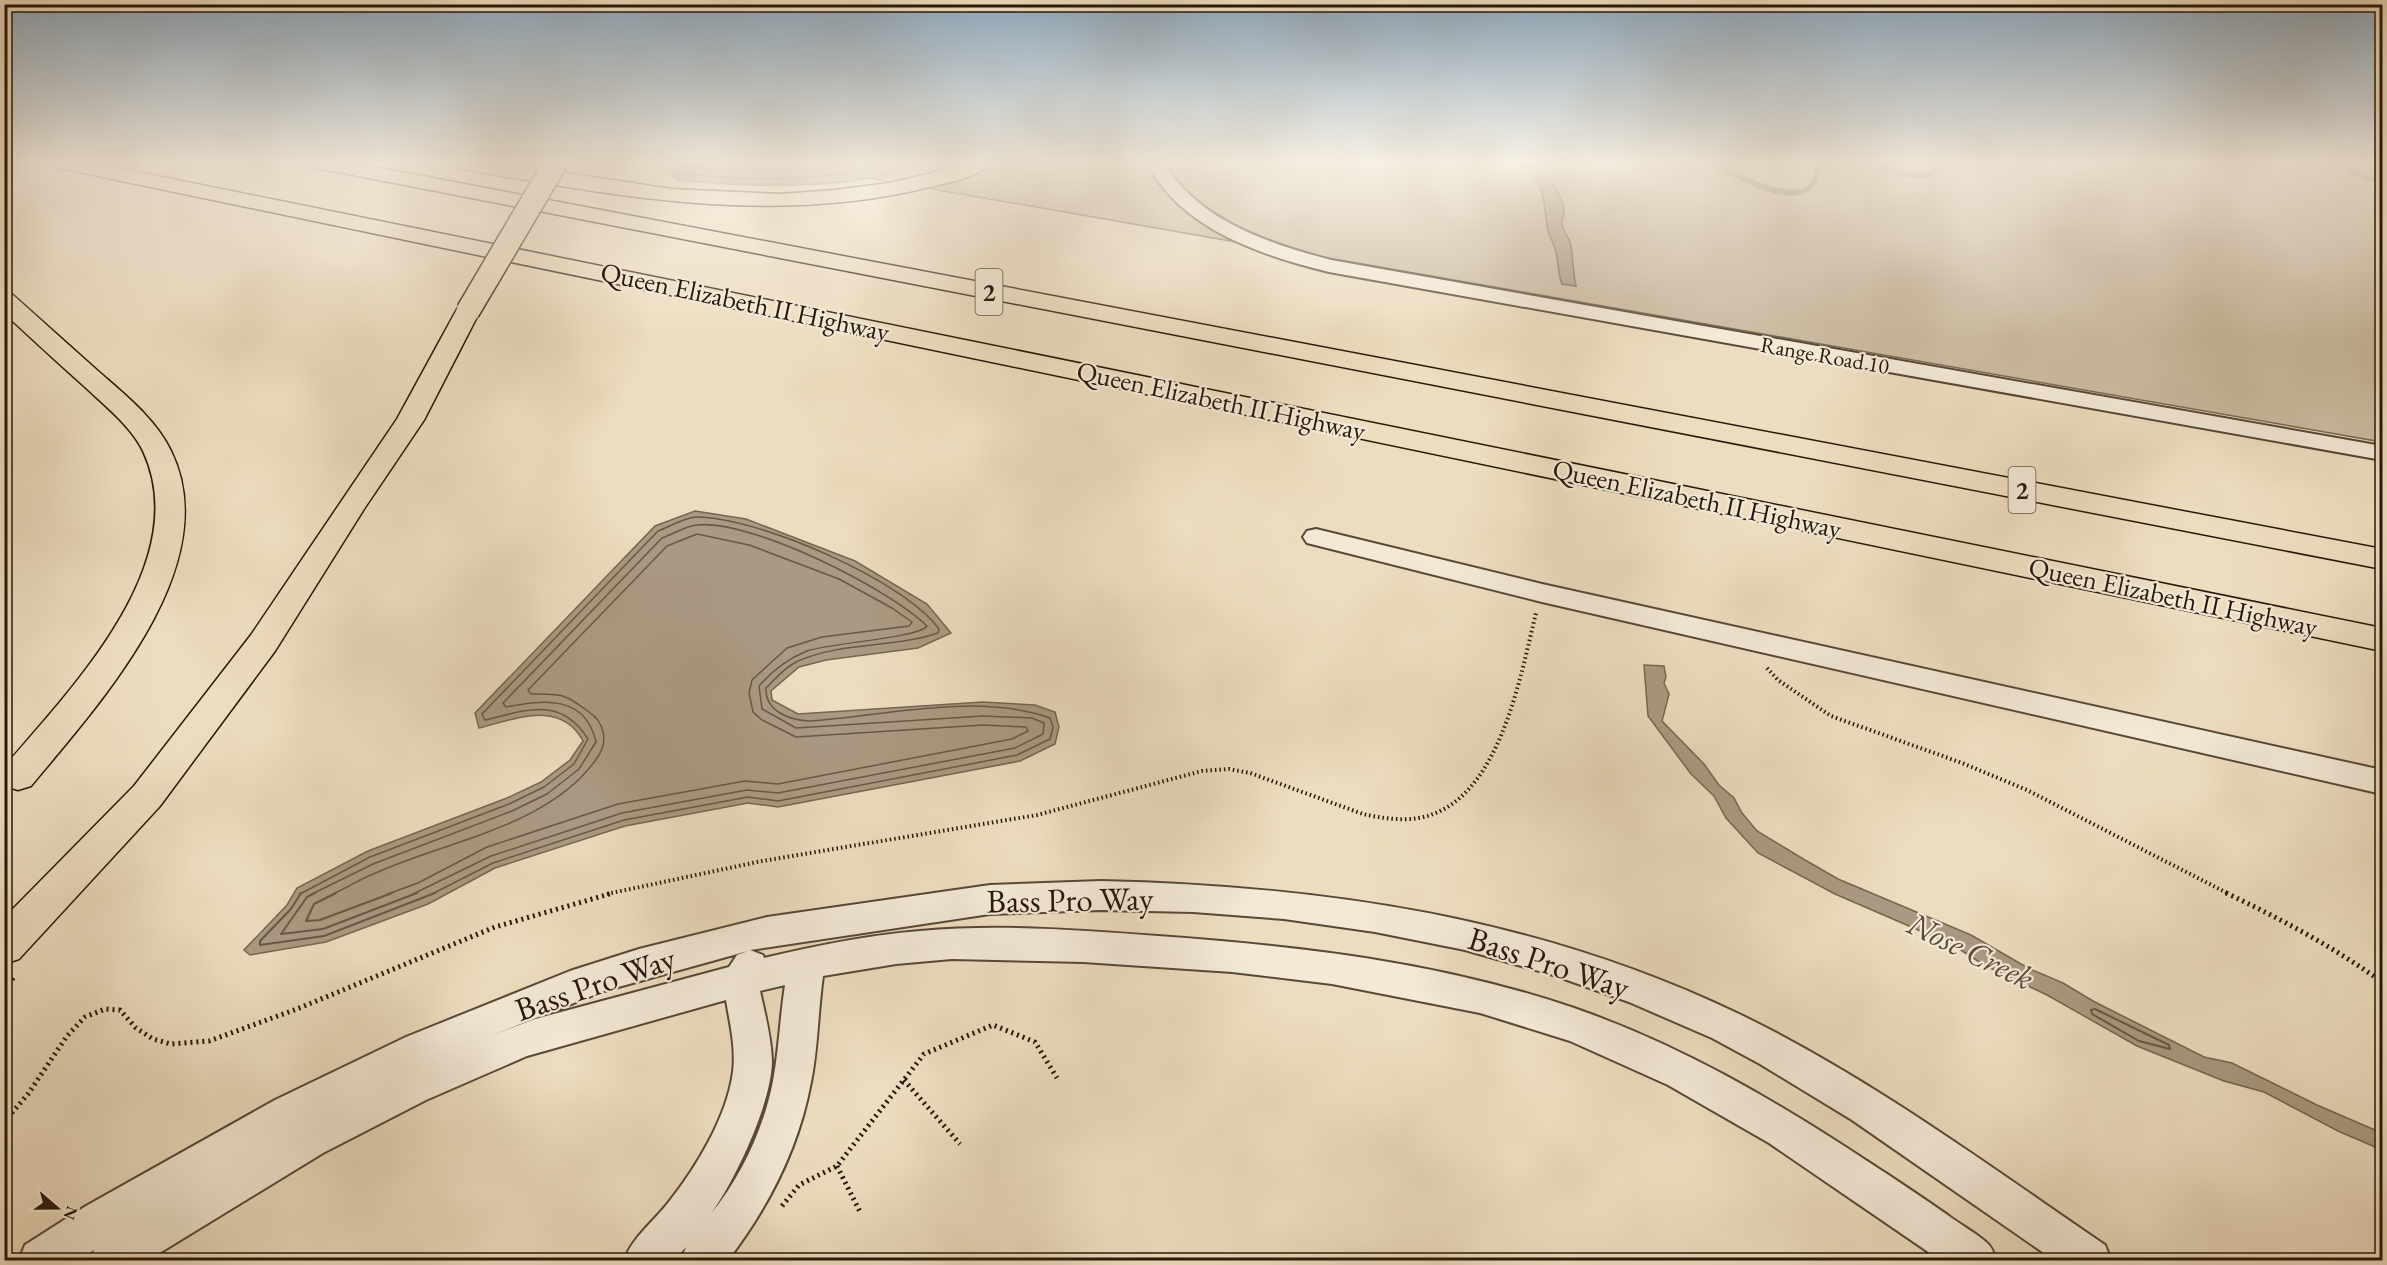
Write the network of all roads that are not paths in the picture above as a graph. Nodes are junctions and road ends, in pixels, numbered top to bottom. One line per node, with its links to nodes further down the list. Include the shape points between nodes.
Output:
1 (346, 221): 9 (highway, Queen Elizabeth II Highway / 2)
2 (521, 221): 13 (highway, bridge, via 410,420 263,643 147,796)
3 (623, 221): 8 (highway, Queen Elizabeth II Highway / 2)
4 (1214, 221): 6 (street, Range Road 10, via 1270,248 1329,266 1411,283)
5 (4, 300): 10 (highway, via 136,424 157,451 167,476 172,506 169,540 139,617 80,703)
6 (2382, 453)
7 (1316, 537): 11 (street, via 1542,593)
8 (2382, 559)
9 (2382, 640)
10 (18, 776)
11 (2382, 782)
12 (775, 930): 14 (street); 15 (street); 16 (street, Bass Pro Way, via 625,968 440,1038 362,1074 183,1172); 21 (street, Bass Pro Way, via 1008,898 1190,897 1349,911 1497,942 1627,984 1722,1025 1796,1063 1895,1125)
13 (4, 946)
14 (807, 962): 15 (street, Bass Pro Way); 19 (street, via 792,1082 770,1156 734,1219); 20 (street, Bass Pro Way, via 917,946 1118,949 1332,966 1466,994 1578,1027 1673,1067 1882,1194)
15 (740, 980): 17 (street, Bass Pro Way, via 521,1041 414,1087 291,1149); 18 (street, via 751,1038 752,1072 732,1139 690,1209)
16 (40, 1260)
17 (111, 1260)
18 (645, 1260)
19 (702, 1260)
20 (1975, 1260)
21 (2090, 1260)

